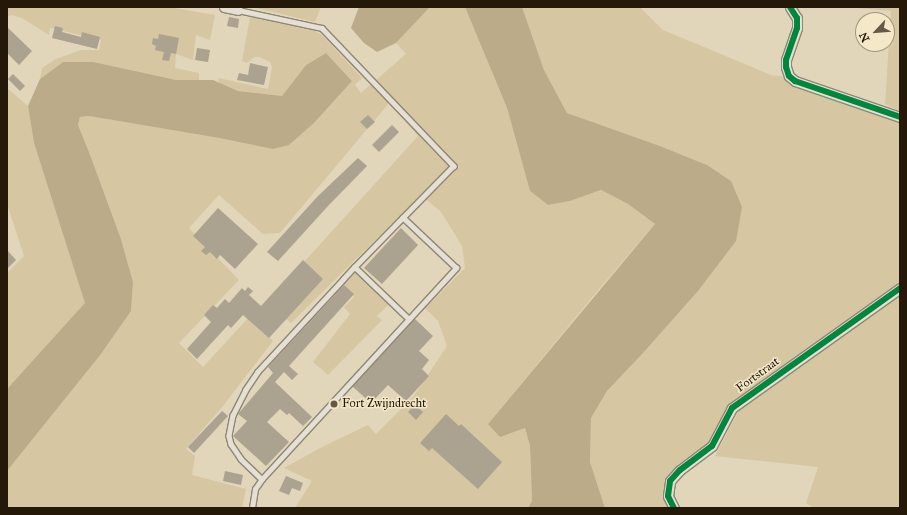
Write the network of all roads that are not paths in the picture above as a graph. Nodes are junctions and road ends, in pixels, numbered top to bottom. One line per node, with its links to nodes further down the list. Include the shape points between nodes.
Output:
1 (224, 7): 3 (street)
2 (790, 7): 4 (street, via 797,18 797,28 786,60 789,76 795,81)
3 (238, 10): 5 (lane, via 322,28 454,166)
4 (900, 117)
5 (403, 218): 6 (lane); 8 (lane, via 456,268)
6 (355, 268): 8 (lane); 9 (lane, via 258,372 232,415 229,426 231,444 241,460)
7 (900, 288): 11 (street, Fortstraat, via 732,408 712,446 680,470 670,481 668,496)
8 (409, 319): 9 (lane)
9 (262, 479): 10 (lane, via 255,489)
10 (252, 508)
11 (674, 508)

